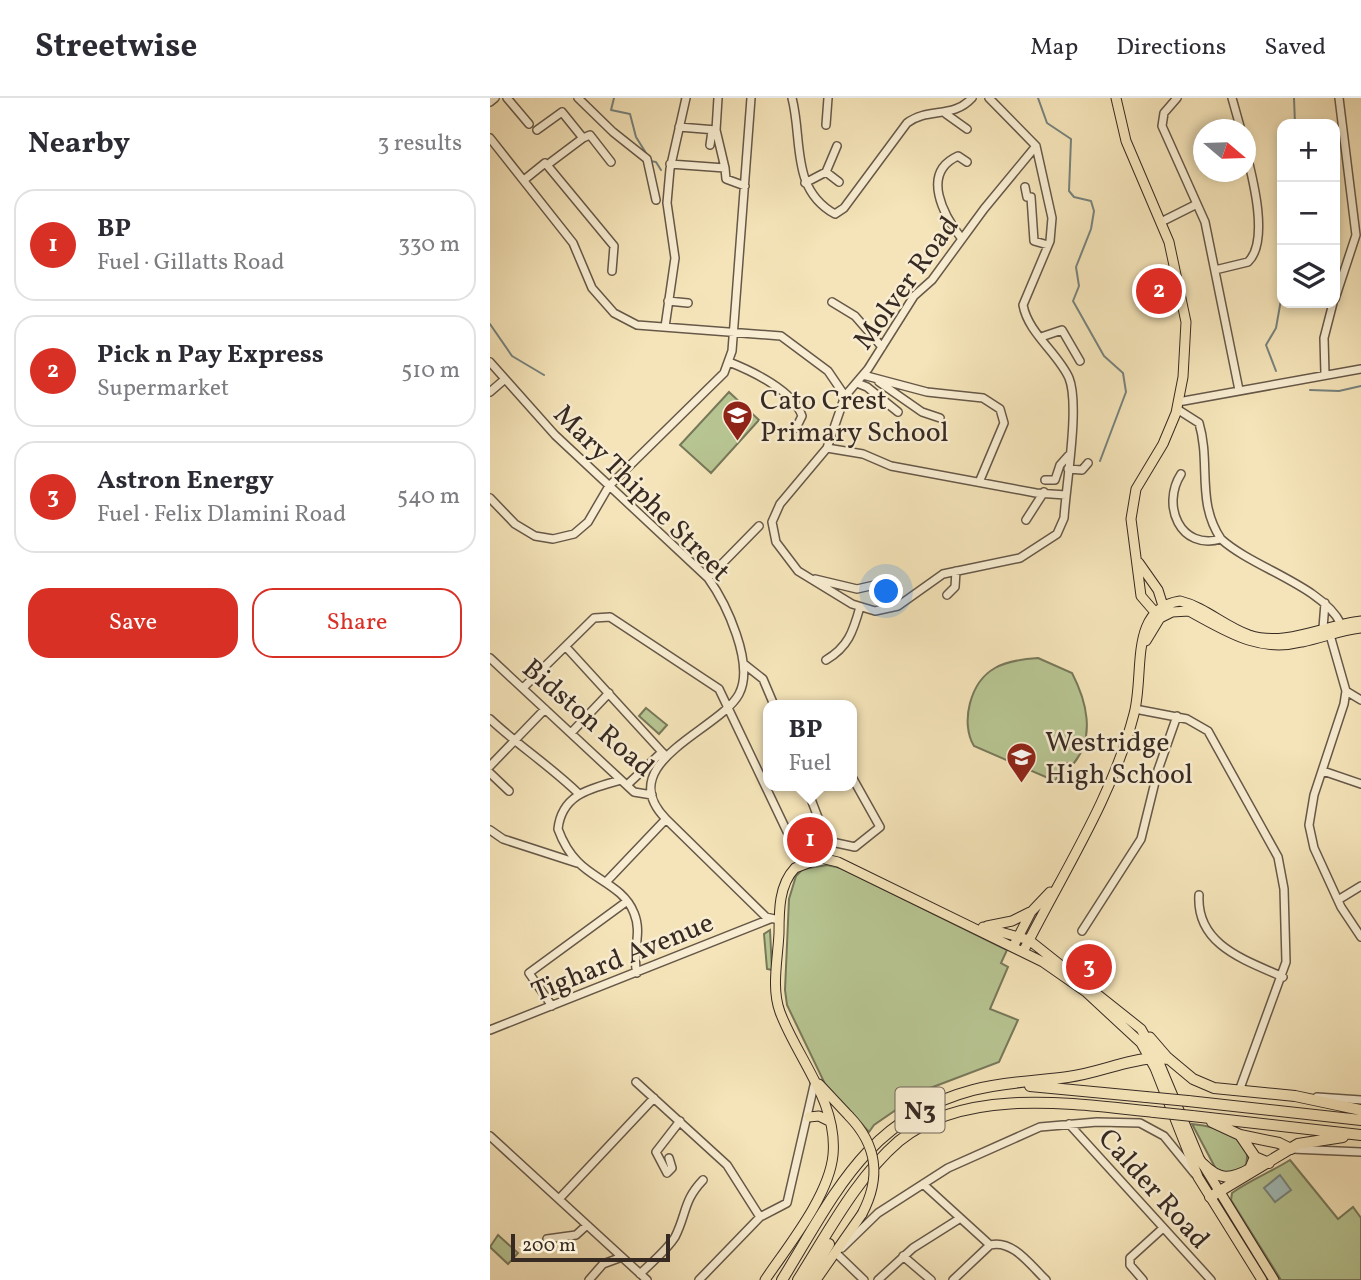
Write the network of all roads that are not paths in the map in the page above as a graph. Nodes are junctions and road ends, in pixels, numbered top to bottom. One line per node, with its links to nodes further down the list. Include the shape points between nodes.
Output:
1 (495, 98): 15 (street)
2 (507, 98): 18 (street)
3 (578, 98): 41 (street, via 647,159)
4 (686, 98): 20 (street)
5 (718, 98): 23 (street)
6 (751, 98): 39 (street)
7 (792, 98): 38 (street)
8 (828, 98): 19 (street)
9 (972, 98): 16 (street)
10 (989, 98): 28 (street)
11 (1177, 98): 42 (street, via 1164,113 1162,126)
12 (1232, 98): 17 (street)
13 (1339, 98): 48 (street, via 1355,218 1355,257)
14 (1120, 99): 43 (main road, via 1126,141)
15 (490, 102)
16 (946, 114): 21 (street); 38 (street, via 919,116 908,123 839,213 818,202)
17 (1238, 119)
18 (529, 124)
19 (826, 125)
20 (679, 127): 23 (street); 32 (street)
21 (967, 128)
22 (537, 130): 25 (street, via 561,112)
23 (714, 131): 26 (street); 33 (street)
24 (490, 138): 35 (street)
25 (583, 138): 29 (street, via 590,135); 47 (street, via 547,165 614,246)
26 (710, 145)
27 (837, 146): 34 (street)
28 (1036, 146): 44 (street, Molver Road); 45 (street, via 1052,218)
29 (611, 162)
30 (967, 162): 44 (street, via 958,156 951,159 937,179 944,214)
31 (545, 163): 35 (street)
32 (670, 164): 33 (street); 49 (street, via 667,203 675,258)
33 (725, 168): 39 (street, via 726,179)
34 (826, 172): 36 (street); 38 (street)
35 (524, 180): 53 (street, via 573,243 606,306 631,323)
36 (839, 182)
37 (1253, 182): 46 (street, via 1257,247 1248,262)
38 (804, 183)
39 (745, 186): 54 (street)
40 (1025, 187): 45 (street, via 1031,197 1034,241)
41 (656, 200)
42 (1197, 204): 43 (street); 46 (street)
43 (1161, 222): 69 (main road, via 1177,271 1186,322)
44 (962, 239): 56 (street, Molver Road, via 914,296)
45 (1048, 245): 55 (street, via 1023,305)
46 (1216, 270): 66 (street)
47 (612, 271)
48 (1340, 288)
49 (668, 300): 51 (street); 53 (street)
50 (832, 302): 56 (street, via 855,316)
51 (688, 303)
52 (1332, 308): 61 (street, via 1324,338)
53 (665, 327): 54 (street)
54 (733, 331): 59 (street); 68 (street, via 787,339 828,371)
55 (1041, 337): 57 (street, via 1062,330); 74 (street, via 1071,384 1074,405)
56 (882, 347): 62 (street, Molver Road)
57 (1080, 361)
58 (490, 362): 63 (street, Mary Thiphe Street)
59 (729, 362): 72 (street, via 764,377 797,407 802,416); 80 (street, via 712,385)
60 (1361, 369): 61 (street)
61 (1325, 374): 66 (street)
62 (863, 375): 64 (street); 65 (street, Molver Road)
63 (505, 379): 67 (street); 80 (street, Mary Thiphe Street)
64 (875, 379): 71 (street, via 922,412); 78 (street, via 983,398 1000,409 1001,436)
65 (857, 383): 68 (street, Molver Road); 70 (street)
66 (1239, 390): 69 (street)
67 (490, 392)
68 (845, 396): 73 (street, Molver Road)
69 (1177, 405): 86 (street, via 1199,423 1205,500); 87 (main road, via 1168,435 1136,489 1131,519)
70 (898, 412)
71 (940, 418)
72 (796, 428)
73 (827, 448): 78 (street, via 870,456 891,466); 90 (street, Molver Road, via 772,518 782,552 798,571)
74 (1069, 455): 76 (street); 79 (street, via 1055,480)
75 (1088, 463): 76 (street, via 1082,470)
76 (1068, 469): 82 (street)
77 (1181, 474): 86 (street, via 1171,499 1183,529 1202,542)
78 (980, 480): 81 (street)
79 (1045, 480)
80 (609, 486): 83 (street, via 588,522 574,534 553,539 524,532); 89 (street, Mary Thiphe Street)
81 (1044, 492): 82 (street); 84 (street)
82 (1066, 495): 88 (street, via 1060,530 1016,559)
83 (490, 498)
84 (1026, 520)
85 (759, 526): 89 (street)
86 (1221, 539): 96 (street)
87 (1137, 558): 92 (main road); 94 (main road)
88 (956, 571): 93 (street, via 955,587); 97 (street, via 934,579 898,606 875,611)
89 (708, 578): 108 (street, Mary Thiphe Street, via 724,604)
90 (815, 579): 91 (street, via 857,589); 97 (street)
91 (892, 581)
92 (1152, 581): 95 (main road); 98 (main road)
93 (947, 595)
94 (1141, 596): 98 (main road); 102 (main road)
95 (1180, 601): 98 (main road); 103 (main road, via 1264,639)
96 (1325, 603): 100 (street); 103 (street)
97 (860, 607): 107 (street, via 843,650)
98 (1161, 613): 102 (main road); 103 (main road, via 1189,611 1228,633 1264,645 1300,643); 105 (main road)
99 (1361, 621): 100 (main road)
100 (1341, 624): 103 (main road)
101 (1361, 628): 103 (main road)
102 (1143, 630): 105 (main road)
103 (1327, 632): 110 (street)
104 (566, 647): 109 (street); 111 (street); 114 (street, via 596,616 610,617 715,685)
105 (1143, 653): 116 (main road)
106 (490, 658): 109 (street, Bidston Road)
107 (826, 660)
108 (744, 664): 112 (street, via 763,679); 114 (street, via 742,685)
109 (524, 687): 115 (street, Bidston Road)
110 (1346, 691): 113 (street); 123 (street)
111 (609, 693): 119 (street); 121 (street)
112 (772, 700)
113 (1361, 701)
114 (729, 708): 121 (street); 125 (street)
115 (545, 709): 119 (street, Bidston Road); 120 (street)
116 (1135, 709): 117 (street); 142 (main road, via 1094,818)
117 (1177, 716): 150 (street, via 1141,839); 157 (street, via 1208,730 1275,846 1283,878)
118 (490, 719): 120 (street)
119 (571, 733): 126 (street, Bidston Road)
120 (514, 741): 122 (street); 132 (street)
121 (664, 754): 126 (street); 133 (street, via 653,777)
122 (490, 766)
123 (1323, 771): 127 (street); 144 (street, via 1309,825 1314,848)
124 (490, 773): 129 (street)
125 (763, 780)
126 (624, 782): 132 (street); 133 (street, Bidston Road, via 638,794)
127 (1361, 784)
128 (857, 786): 136 (street, via 880,827 855,847)
129 (509, 791)
130 (768, 791): 139 (street)
131 (808, 791): 136 (street)
132 (578, 793): 138 (street, via 567,805 558,829)
133 (652, 795): 134 (street, Bidston Road)
134 (666, 819): 140 (street); 147 (street, Bidston Road)
135 (490, 830): 138 (street, via 503,839)
136 (827, 841): 137 (street)
137 (826, 859): 139 (main road); 148 (main road)
138 (578, 863): 140 (street)
139 (802, 863): 147 (main road, via 786,882)
140 (607, 881): 145 (street)
141 (1361, 886): 144 (street)
142 (1054, 888): 146 (main road); 153 (main road)
143 (1199, 895): 157 (street, via 1199,913 1219,945)
144 (1338, 900): 152 (street)
145 (626, 902): 156 (street, via 638,928); 158 (street, via 529,973)
146 (1031, 912): 149 (main road); 151 (main road)
147 (774, 920): 156 (street, Tighard Avenue); 163 (main road, via 777,1001)
148 (968, 923): 149 (main road); 154 (main road)
149 (982, 926): 151 (main road)
150 (1082, 931)
151 (1018, 936): 153 (main road); 154 (main road)
152 (1361, 937)
153 (1030, 940): 155 (main road); 159 (main road)
154 (1013, 947): 155 (main road)
155 (1023, 952): 161 (main road, via 1064,974 1131,1031)
156 (637, 973): 158 (street, Tighard Avenue)
157 (1283, 977): 166 (street)
158 (552, 1006): 160 (street, Tighard Avenue)
159 (1141, 1029): 161 (main road); 162 (main road)
160 (490, 1030)
161 (1153, 1058): 162 (highway); 165 (highway, via 1071,1077); 185 (main road); 186 (main road)
162 (1169, 1059): 166 (highway, via 1202,1083)
163 (815, 1081): 171 (street); 175 (main road); 201 (main road, bridge, via 864,1134 873,1154 874,1184)
164 (636, 1082): 168 (street)
165 (1012, 1084): 173 (highway, N3, bridge); 210 (highway, N3, via 943,1099 913,1113 869,1147)
166 (1239, 1091): 167 (highway)
167 (1295, 1096): 169 (street); 170 (highway)
168 (654, 1098): 174 (street); 193 (street)
169 (1361, 1100)
170 (1361, 1110)
171 (809, 1117): 175 (main road); 194 (street, via 789,1199 784,1207)
172 (1195, 1117): 177 (highway); 178 (highway, N3); 192 (highway, N3, bridge, via 1027,1103 953,1114 900,1141)
173 (1361, 1120)
174 (680, 1121): 183 (street, via 656,1152 667,1173 672,1168); 194 (street, via 736,1175)
175 (829, 1121): 209 (main road, via 831,1168)
176 (1069, 1124): 186 (street, via 1128,1122 1152,1128); 189 (street, via 1023,1132); 197 (street, Calder Road)
177 (1240, 1135): 180 (highway); 182 (highway)
178 (1361, 1135): 180 (highway, via 1317,1139)
179 (490, 1136): 193 (street)
180 (1291, 1149): 181 (street); 184 (highway)
181 (1360, 1154)
182 (1255, 1157): 184 (highway); 187 (highway, via 1250,1169)
183 (668, 1158)
184 (1269, 1163): 190 (highway)
185 (1203, 1164): 187 (highway, via 1215,1175); 190 (main road)
186 (1198, 1177): 191 (main road)
187 (1231, 1178): 190 (highway)
188 (703, 1180): 205 (street, via 688,1197 686,1216 674,1238)
189 (923, 1184): 195 (street); 201 (street, via 869,1220)
190 (1219, 1188): 191 (highway); 222 (main road)
191 (1208, 1195): 221 (main road)
192 (852, 1196): 211 (highway, N3); 212 (highway)
193 (559, 1199): 196 (street)
194 (760, 1217): 208 (street)
195 (959, 1219): 200 (street); 202 (street)
196 (587, 1225): 198 (street, via 576,1235); 199 (street)
197 (1162, 1229): 219 (street, via 1130,1258 1130,1265); 220 (street, Calder Road)
198 (547, 1239)
199 (606, 1242): 203 (street); 204 (street)
200 (990, 1245): 217 (street); 218 (street, via 1012,1247)
201 (837, 1254): 213 (main road); 214 (street)
202 (903, 1256): 215 (street); 216 (street)
203 (622, 1257): 204 (street); 205 (street)
204 (603, 1264): 206 (street)
205 (640, 1273): 207 (street)
206 (589, 1280)
207 (647, 1280)
208 (699, 1280)
209 (765, 1280)
210 (782, 1280)
211 (798, 1280)
212 (808, 1280)
213 (816, 1280)
214 (864, 1280)
215 (878, 1280)
216 (931, 1280)
217 (953, 1280)
218 (1046, 1280)
219 (1143, 1280)
220 (1210, 1280)
221 (1262, 1280)
222 (1274, 1280)

